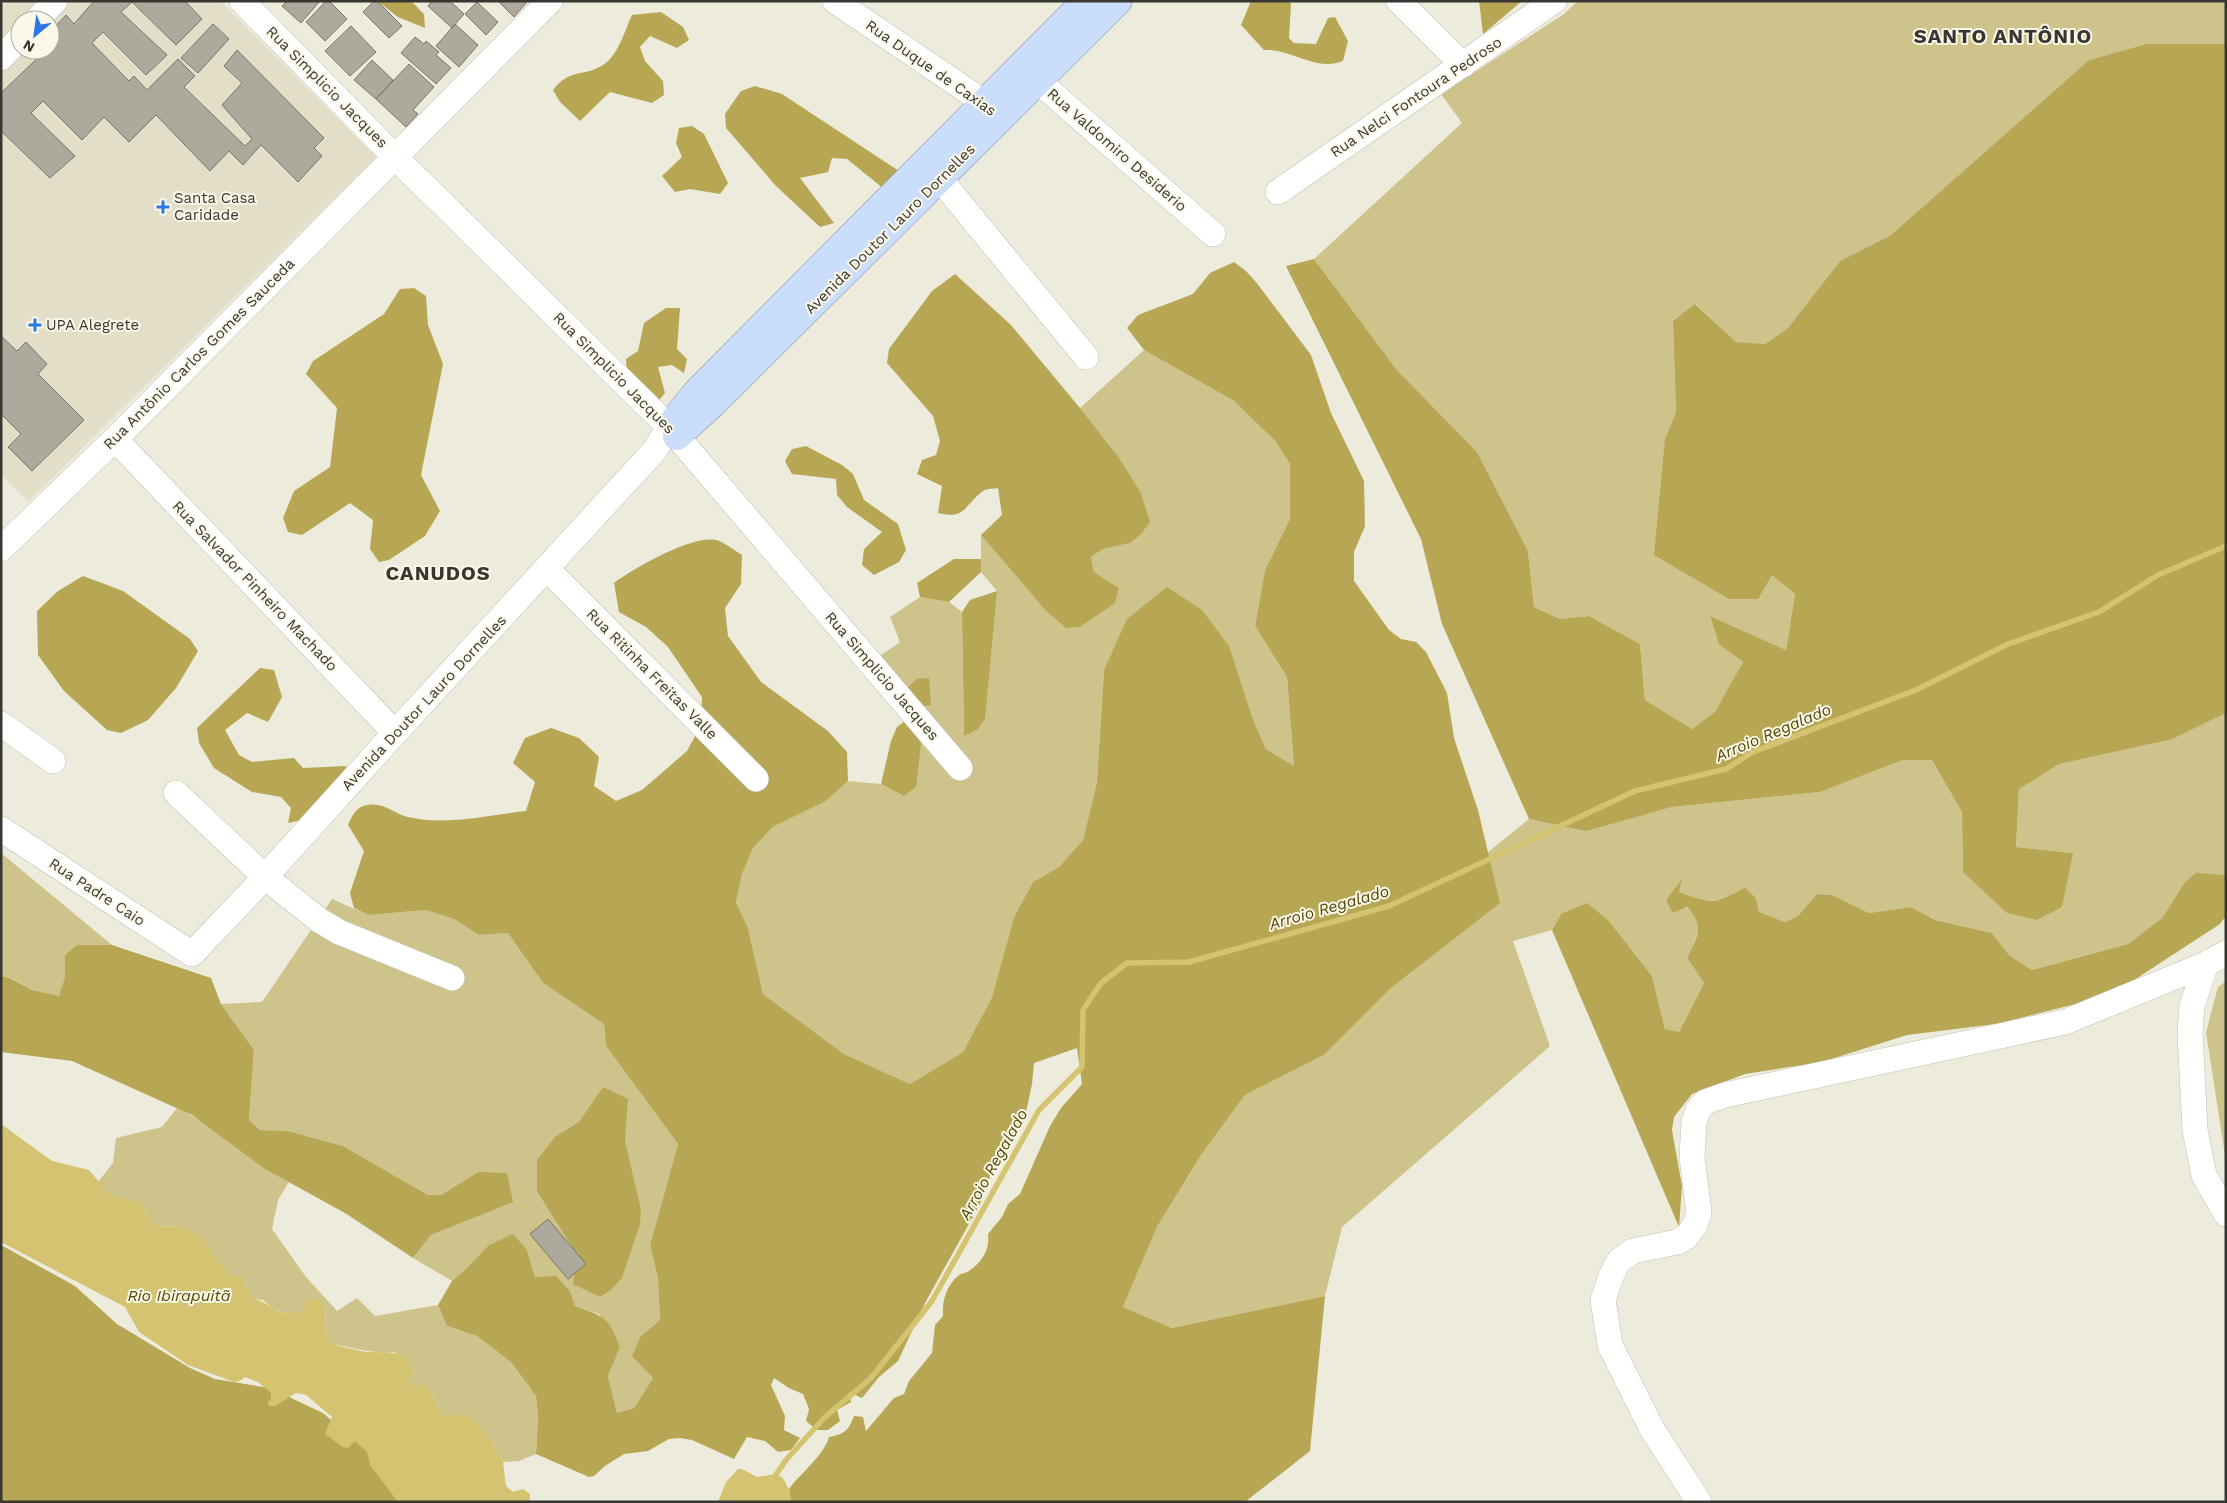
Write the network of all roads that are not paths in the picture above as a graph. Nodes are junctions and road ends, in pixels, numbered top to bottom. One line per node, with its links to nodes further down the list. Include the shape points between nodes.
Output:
1 (242, 1): 13 (street, Rua Simplicio Jacques)
2 (550, 1): 13 (street, Rua Antônio Carlos Gomes Sauceda)
3 (835, 1): 12 (street, Rua Duque de Caxias)
4 (1086, 1): 11 (main road, Avenida Doutor Lauro Dornelles)
5 (1118, 1): 11 (main road, Avenida Doutor Lauro Dornelles)
6 (1398, 1): 10 (street)
7 (1550, 3): 10 (street, Rua Nelci Fontoura Pedroso)
8 (10, 49): 9 (street)
9 (1, 58)
10 (1463, 65): 15 (street, Rua Nelci Fontoura Pedroso)
11 (1030, 73): 12 (main road, Avenida Doutor Lauro Dornelles); 16 (street, Rua Valdomiro Desiderio)
12 (994, 111): 14 (main road, Avenida Doutor Lauro Dornelles); 18 (main road, Avenida Doutor Lauro Dornelles, via 697,392)
13 (395, 156): 18 (street, Rua Simplicio Jacques); 19 (street, Rua Antônio Carlos Gomes Sauceda)
14 (940, 179): 17 (street); 18 (main road, Avenida Doutor Lauro Dornelles, via 712,404)
15 (1278, 192)
16 (1213, 234)
17 (1086, 358)
18 (667, 438): 21 (street, Avenida Doutor Lauro Dornelles); 25 (street, Rua Simplicio Jacques)
19 (115, 439): 20 (street, Rua Antônio Carlos Gomes Sauceda); 23 (street, Rua Salvador Pinheiro Machado)
20 (1, 549)
21 (547, 569): 23 (street, Avenida Doutor Lauro Dornelles); 26 (street, Rua Ritinha Freitas Valle)
22 (1, 724): 24 (street)
23 (395, 733): 29 (street, Avenida Doutor Lauro Dornelles)
24 (53, 761)
25 (960, 768)
26 (756, 778)
27 (176, 793): 29 (street)
28 (1, 829): 30 (street, Rua Padre Caio)
29 (265, 878): 30 (street, Avenida Doutor Lauro Dornelles); 32 (street, via 319,920 340,932)
30 (192, 954)
31 (2216, 959): 33 (street, via 2192,1006 2190,1032 2195,1130 2204,1175); 34 (street, via 2065,1022 1705,1102 1694,1122 1692,1157 1700,1213 1695,1225 1686,1237 1677,1242 1633,1250 1619,1260 1603,1300 1610,1345 1652,1429)
32 (452, 978)
33 (2226, 1214)
34 (1699, 1502)

